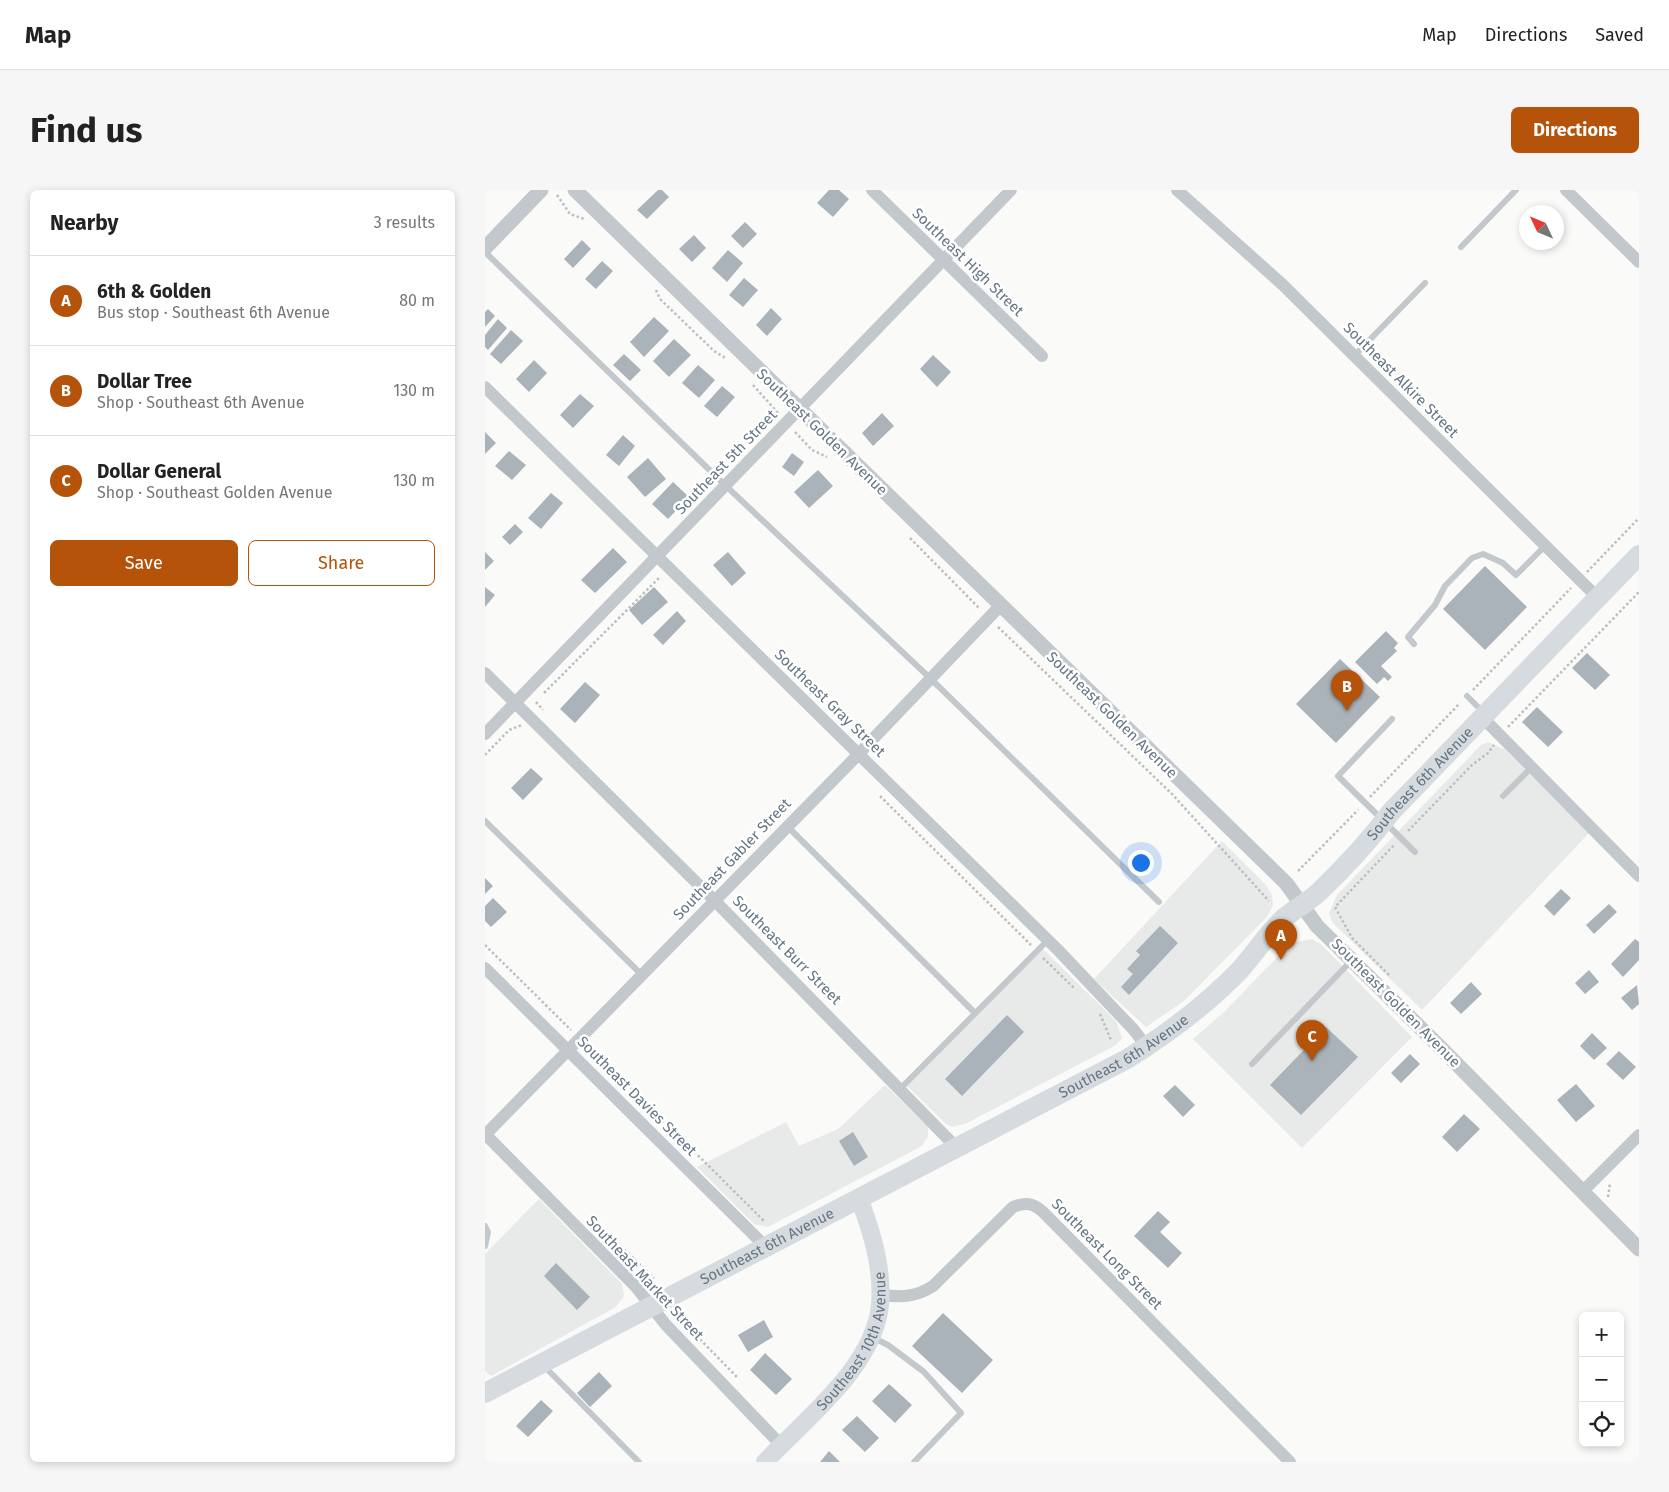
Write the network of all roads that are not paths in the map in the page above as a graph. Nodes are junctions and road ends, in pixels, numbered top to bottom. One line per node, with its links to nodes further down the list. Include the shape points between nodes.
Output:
1 (541, 190): 9 (street)
2 (575, 190): 16 (street, Southeast Golden Avenue)
3 (872, 190): 10 (street, Southeast High Street)
4 (1011, 190): 10 (street, Southeast 5th Street)
5 (1177, 190): 14 (street, Southeast Alkire Street, via 1283,285)
6 (1516, 190): 8 (lane)
7 (1566, 190): 11 (street)
8 (1461, 247)
9 (485, 250): 17 (lane)
10 (942, 260): 13 (street, Southeast High Street); 16 (street, Southeast 5th Street)
11 (1639, 262)
12 (1425, 283): 14 (lane)
13 (1042, 356)
14 (1354, 356): 18 (street, Southeast Alkire Street)
15 (485, 387): 20 (street, Southeast Gray Street)
16 (799, 410): 17 (street, Southeast 5th Street); 22 (street, Southeast Golden Avenue)
17 (726, 486): 20 (street, Southeast 5th Street); 25 (lane)
18 (1545, 546): 21 (street, Southeast Alkire Street); 23 (lane, via 1516,575 1503,563 1483,554 1472,558 1445,586 1435,605 1408,637)
19 (1639, 555): 21 (main road, Southeast 6th Avenue)
20 (657, 556): 27 (street, Southeast 5th Street); 31 (street, Southeast Gray Street)
21 (1598, 598): 28 (main road, Southeast 6th Avenue)
22 (1000, 606): 25 (street, Southeast Gabler Street); 41 (street, Southeast Golden Avenue, via 1286,883)
23 (1415, 644)
24 (485, 673): 27 (street, Southeast Burr Street)
25 (930, 678): 31 (street, Southeast Gabler Street); 40 (lane)
26 (1467, 696): 28 (lane)
27 (515, 703): 30 (street, Southeast 5th Street); 39 (street, Southeast Burr Street, via 530,711)
28 (1484, 716): 32 (street); 34 (main road, Southeast 6th Avenue)
29 (1392, 719): 34 (lane, via 1338,776)
30 (485, 734)
31 (859, 754): 36 (street, Southeast Gabler Street); 42 (street, Southeast Gray Street)
32 (1532, 767): 33 (lane); 38 (street)
33 (1503, 796)
34 (1384, 821): 37 (lane); 41 (main road, Southeast 6th Avenue, via 1319,892)
35 (485, 822): 45 (lane)
36 (787, 826): 39 (street, Southeast Gabler Street); 46 (lane)
37 (1415, 852)
38 (1639, 876)
39 (714, 900): 45 (street, Southeast Gabler Street); 50 (street, Southeast Burr Street)
40 (1159, 902)
41 (1302, 905): 43 (street, Southeast Golden Avenue, via 1317,926); 47 (main road, Southeast 6th Avenue, via 1259,944 1241,968 1187,1020)
42 (1048, 940): 46 (lane); 47 (street, Southeast Gray Street)
43 (1351, 961): 49 (lane); 54 (street, Southeast Golden Avenue)
44 (485, 968): 48 (street, Southeast Davies Street)
45 (642, 975): 48 (street, Southeast Gabler Street)
46 (975, 1013): 50 (lane)
47 (1147, 1047): 53 (main road, Southeast 6th Avenue)
48 (569, 1052): 51 (street, Southeast Gabler Street); 58 (street, Southeast Davies Street)
49 (1251, 1064)
50 (901, 1088): 53 (street, Southeast Burr Street)
51 (485, 1134): 61 (street, Southeast Market Street, via 636,1287)
52 (1639, 1134): 54 (street)
53 (956, 1147): 55 (main road, Southeast 6th Avenue)
54 (1582, 1192): 59 (street, Southeast Golden Avenue)
55 (859, 1198): 58 (main road, Southeast 6th Avenue); 60 (main road, Southeast 10th Avenue, via 875,1245)
56 (485, 1226): 57 (lane, via 488,1232)
57 (485, 1246)
58 (766, 1247): 61 (main road, Southeast 6th Avenue)
59 (1639, 1249)
60 (880, 1295): 62 (main road, Southeast 10th Avenue, via 880,1307); 69 (street, Southeast Long Street, via 902,1297 924,1292 1013,1207 1031,1203 1043,1211)
61 (651, 1307): 63 (main road, Southeast 6th Avenue); 65 (street, Southeast Market Street)
62 (871, 1336): 65 (main road, Southeast 10th Avenue, via 861,1358 848,1375); 68 (lane, via 924,1372 961,1413)
63 (541, 1363): 64 (main road, Southeast 6th Avenue); 66 (lane)
64 (485, 1393)
65 (781, 1445): 67 (main road, Southeast 10th Avenue)
66 (639, 1462)
67 (765, 1462)
68 (914, 1462)
69 (1290, 1462)

